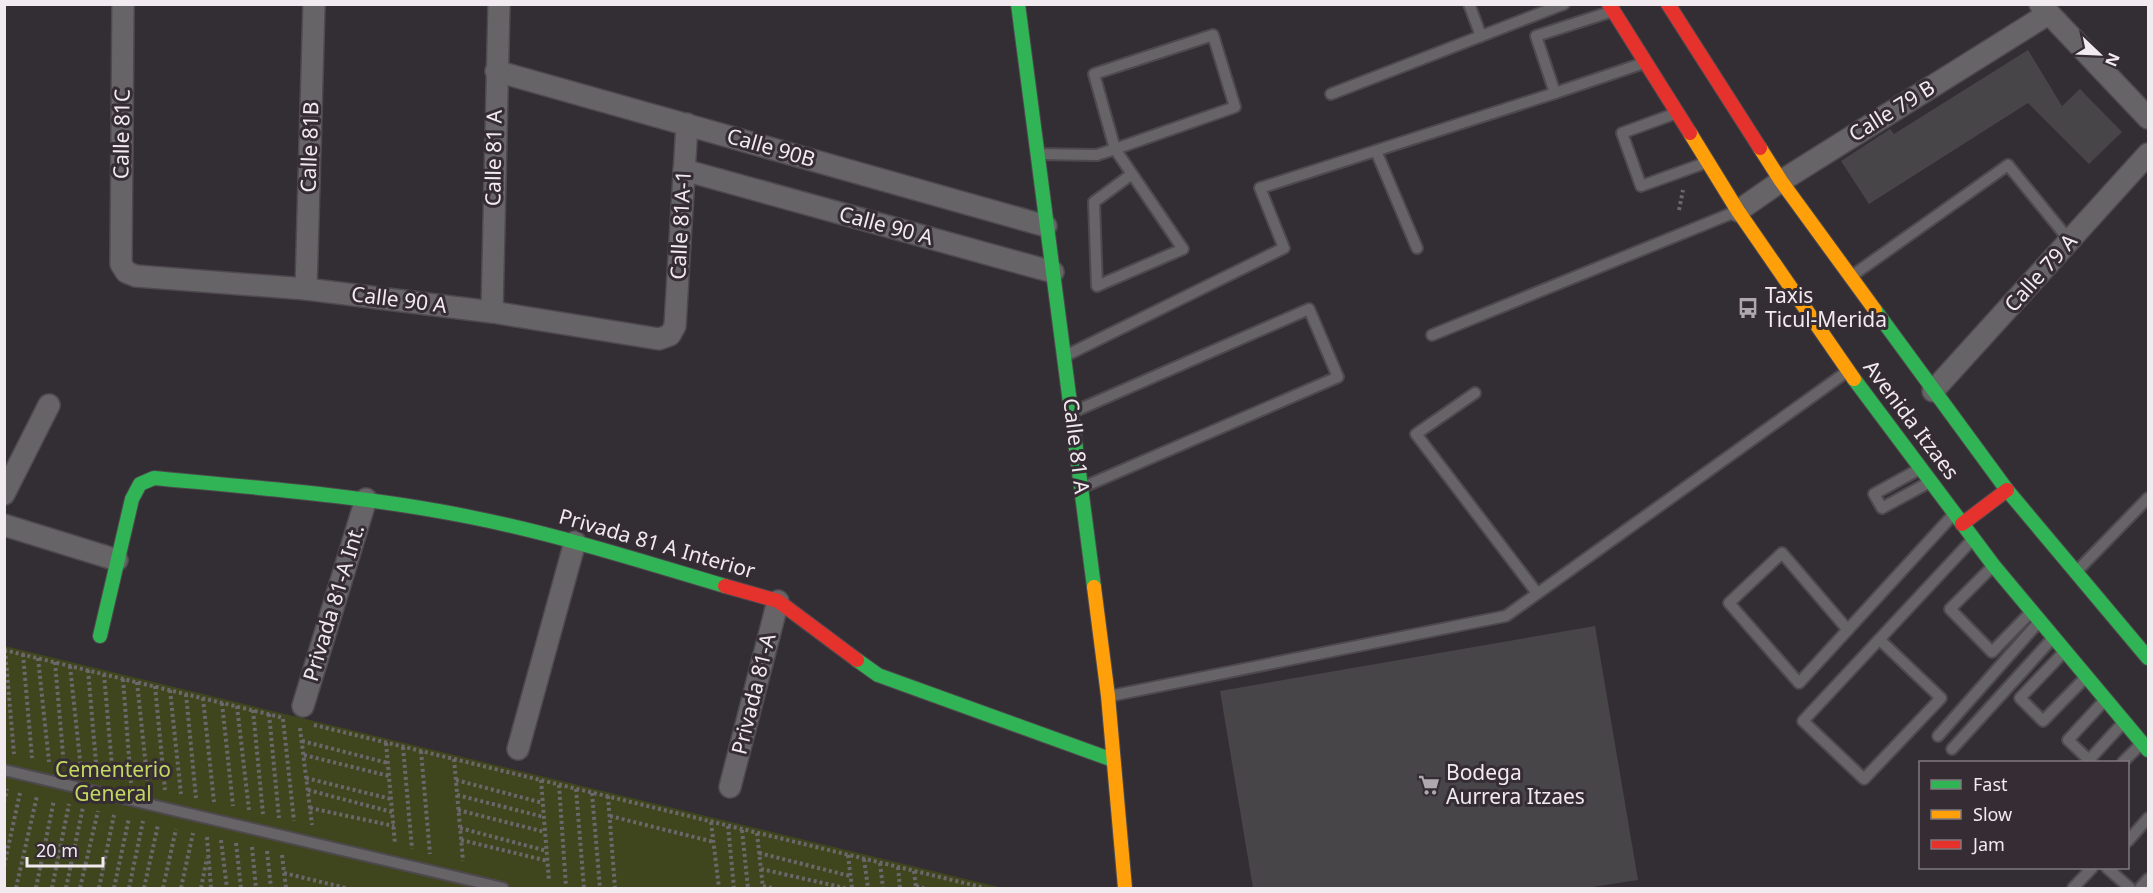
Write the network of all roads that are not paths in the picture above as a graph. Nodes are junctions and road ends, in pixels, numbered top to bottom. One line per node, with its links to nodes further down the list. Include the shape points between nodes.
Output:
1 (123, 4): 31 (street, Calle 81C)
2 (314, 4): 34 (street, Calle 81B)
3 (499, 4): 13 (street, Calle 81 A)
4 (1018, 4): 21 (street, Calle 81 A)
5 (1468, 4): 11 (lane)
6 (1564, 4): 8 (lane)
7 (1668, 4): 26 (street, Avenida Itzaes)
8 (1550, 7): 11 (lane)
9 (1611, 8): 12 (street, Avenida Itzaes); 14 (lane, via 1536,36)
10 (2044, 9): 17 (street); 26 (street, Calle 79 B)
11 (1481, 36): 15 (lane)
12 (1646, 63): 14 (lane); 16 (street, Avenida Itzaes)
13 (496, 71): 18 (street, Calle 90B); 35 (street, Calle 81 A)
14 (1555, 93): 20 (lane)
15 (1331, 94)
16 (1677, 113): 23 (street, Avenida Itzaes); 23 (lane, via 1622,133 1641,186)
17 (2148, 118)
18 (687, 124): 24 (street, Calle 81A-1); 28 (street, Calle 90B)
19 (1115, 149): 19 (lane, via 1235,107 1213,35 1094,74); 21 (lane, via 1097,155); 25 (lane)
20 (1376, 151): 30 (lane); 38 (lane, via 1260,188 1284,248)
21 (1037, 154): 28 (street, Calle 81 A)
22 (2148, 154): 29 (street, Calle 79 A)
23 (1707, 162): 27 (street, Avenida Itzaes)
24 (684, 170): 32 (street, Calle 90 A); 36 (street, Calle 81A-1)
25 (1132, 174): 25 (lane, via 1183,249 1097,286 1094,202)
26 (1781, 181): 27 (street, Calle 79 B); 33 (street, Avenida Itzaes)
27 (1738, 211): 37 (lane); 39 (street, Avenida Itzaes)
28 (1046, 225): 32 (street, Calle 81 A)
29 (2070, 241): 33 (lane, via 2008,165); 40 (street, Calle 79 A)
30 (1417, 248)
31 (121, 264): 34 (street, Calle 90 A, via 126,272 136,276)
32 (1053, 272): 38 (street, Calle 81 A)
33 (1851, 277): 40 (street, Avenida Itzaes)
34 (306, 289): 35 (street, Calle 90 A)
35 (492, 312): 36 (street, Calle 90 A, via 659,339 670,335)
36 (675, 326)
37 (1432, 335)
38 (1064, 356): 43 (street, Calle 81 A)
39 (1848, 371): 44 (street, Avenida Itzaes); 58 (lane)
40 (1934, 391): 47 (street, Avenida Itzaes)
41 (1475, 393): 58 (lane, via 1416,434)
42 (49, 405): 48 (street)
43 (1071, 413): 46 (street, Calle 81 A); 46 (lane, via 1309,309 1338,377)
44 (1921, 468): 45 (street, Avenida Itzaes); 45 (lane, via 1874,494 1882,508)
45 (1930, 481): 51 (street, Avenida Itzaes)
46 (1081, 488): 68 (street, Calle 81 A)
47 (2007, 490): 51 (street); 57 (street, Avenida Itzaes)
48 (4, 494)
49 (2148, 498): 57 (lane)
50 (366, 500): 54 (street, Privada 81 A Interior, via 471,517); 55 (street, Privada 81 A Interior, via 154,478 140,484 132,498); 70 (street, Privada 81-A Int.)
51 (1958, 518): 53 (street, Avenida Itzaes); 61 (lane)
52 (4, 525): 55 (street)
53 (1973, 539): 56 (street, Avenida Itzaes); 64 (lane)
54 (576, 542): 59 (street, Privada 81 A Interior); 74 (street)
55 (117, 560): 62 (street)
56 (1994, 566): 60 (street, Avenida Itzaes); 60 (lane, via 1950,609 1992,652)
57 (2076, 573): 66 (street, Avenida Itzaes)
58 (1537, 593): 68 (lane, via 1506,615)
59 (778, 601): 76 (street, Privada 81 A Interior, via 878,675); 79 (street, Privada 81-A)
60 (2036, 616): 63 (street, Avenida Itzaes); 72 (lane)
61 (1848, 630): 61 (lane, via 1799,683 1730,603 1782,553)
62 (100, 636)
63 (2053, 637): 65 (street, Avenida Itzaes); 75 (lane)
64 (1880, 640): 64 (lane, via 1803,721 1864,779 1941,698)
65 (2065, 651): 67 (street, Avenida Itzaes); 67 (lane, via 2020,699 2043,721)
66 (2148, 658)
67 (2086, 676): 69 (street, Avenida Itzaes)
68 (1108, 696): 76 (street, Calle 81 A)
69 (2106, 699): 71 (street, Avenida Itzaes); 71 (lane, via 2068,740 2089,760)
70 (301, 718)
71 (2124, 722): 73 (street, Avenida Itzaes)
72 (1938, 736)
73 (2145, 746): 77 (lane)
74 (518, 749)
75 (1952, 749)
76 (1113, 760): 86 (street, Calle 81 A)
77 (2124, 761)
78 (4, 770): 85 (lane)
79 (730, 787)
80 (2148, 818): 81 (lane)
81 (2129, 839)
82 (2090, 869): 87 (lane)
83 (2109, 869): 88 (lane)
84 (2148, 879): 89 (lane)
85 (503, 888)
86 (1125, 888)
87 (2073, 888)
88 (2130, 888)
89 (2140, 888)

